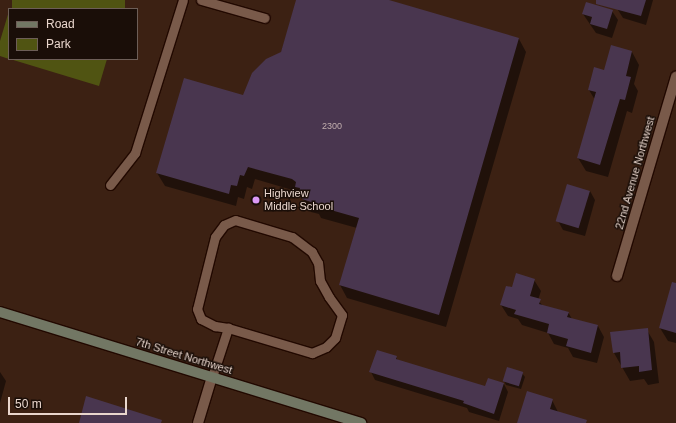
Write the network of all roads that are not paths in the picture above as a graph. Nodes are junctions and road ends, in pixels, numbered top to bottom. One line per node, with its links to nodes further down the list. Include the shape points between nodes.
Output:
1 (182, 0): 5 (lane, via 135,153)
2 (201, 0): 3 (lane)
3 (265, 18)
4 (676, 77): 6 (street, 22nd Avenue Northwest)
5 (110, 185)
6 (617, 276)
7 (0, 312): 9 (street, 7th Street Northwest)
8 (228, 328): 8 (lane, via 312,353 326,347 335,338 342,314 320,281 318,262 312,252 292,237 235,220 224,225 215,237 196,309 201,319 215,326); 9 (lane)
9 (212, 377): 10 (street); 11 (street, 7th Street Northwest)
10 (198, 423)
11 (361, 423)

